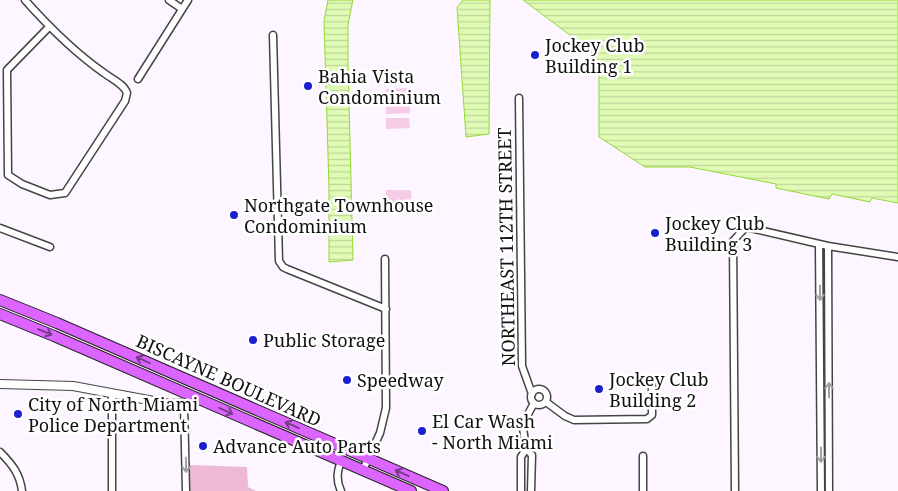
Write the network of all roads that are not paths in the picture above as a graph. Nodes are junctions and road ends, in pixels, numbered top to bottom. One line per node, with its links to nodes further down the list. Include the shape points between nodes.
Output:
1 (24, 0): 5 (street)
2 (169, 0): 4 (street)
3 (188, 0): 4 (street)
4 (182, 9): 7 (street)
5 (49, 27): 5 (street, via 89,62 124,86 127,93 125,101 65,193 50,195 8,175 7,70)
6 (273, 35): 16 (street, via 279,261 283,267)
7 (138, 79)
8 (518, 98): 22 (street, NORTHEAST 112TH STREET, via 522,366)
9 (0, 228): 12 (street)
10 (819, 244): 11 (street); 44 (street, via 746,227 732,241); 45 (street, one-way to 45)
11 (828, 246): 13 (street); 46 (street, one-way to 11)
12 (50, 247)
13 (898, 257)
14 (385, 259): 16 (street)
15 (0, 300): 20 (main road, BISCAYNE BOULEVARD, one-way to 15)
16 (386, 309): 30 (street, via 386,408)
17 (0, 314): 23 (main road, BISCAYNE BOULEVARD, one-way to 23)
18 (652, 383): 24 (street, via 652,415 647,419 574,420)
19 (0, 384): 21 (street, via 67,385)
20 (217, 392): 23 (main road, via 204,393); 30 (main road, BISCAYNE BOULEVARD, one-way to 20)
21 (112, 394): 26 (street); 36 (street)
22 (532, 394): 24 (street, via 538,389 543,390 547,394); 25 (street)
23 (197, 398): 26 (street); 31 (main road, BISCAYNE BOULEVARD, one-way to 31)
24 (546, 402): 25 (street)
25 (534, 403): 27 (street, via 523,428)
26 (184, 404): 37 (street, one-way to 37)
27 (526, 449): 33 (street, via 521,457); 34 (street, via 532,455)
28 (0, 452): 35 (street, via 12,463 21,480)
29 (643, 456): 43 (street)
30 (368, 458): 32 (street); 40 (main road, BISCAYNE BOULEVARD, one-way to 30)
31 (341, 461): 32 (main road, BISCAYNE BOULEVARD); 38 (street, via 337,482)
32 (363, 470): 39 (main road, BISCAYNE BOULEVARD)
33 (521, 473): 34 (street); 41 (street)
34 (532, 474): 42 (street)
35 (22, 491)
36 (112, 491)
37 (186, 491)
38 (341, 491)
39 (411, 491)
40 (443, 491)
41 (521, 491)
42 (531, 491)
43 (643, 491)
44 (736, 491)
45 (821, 491)
46 (830, 491)

